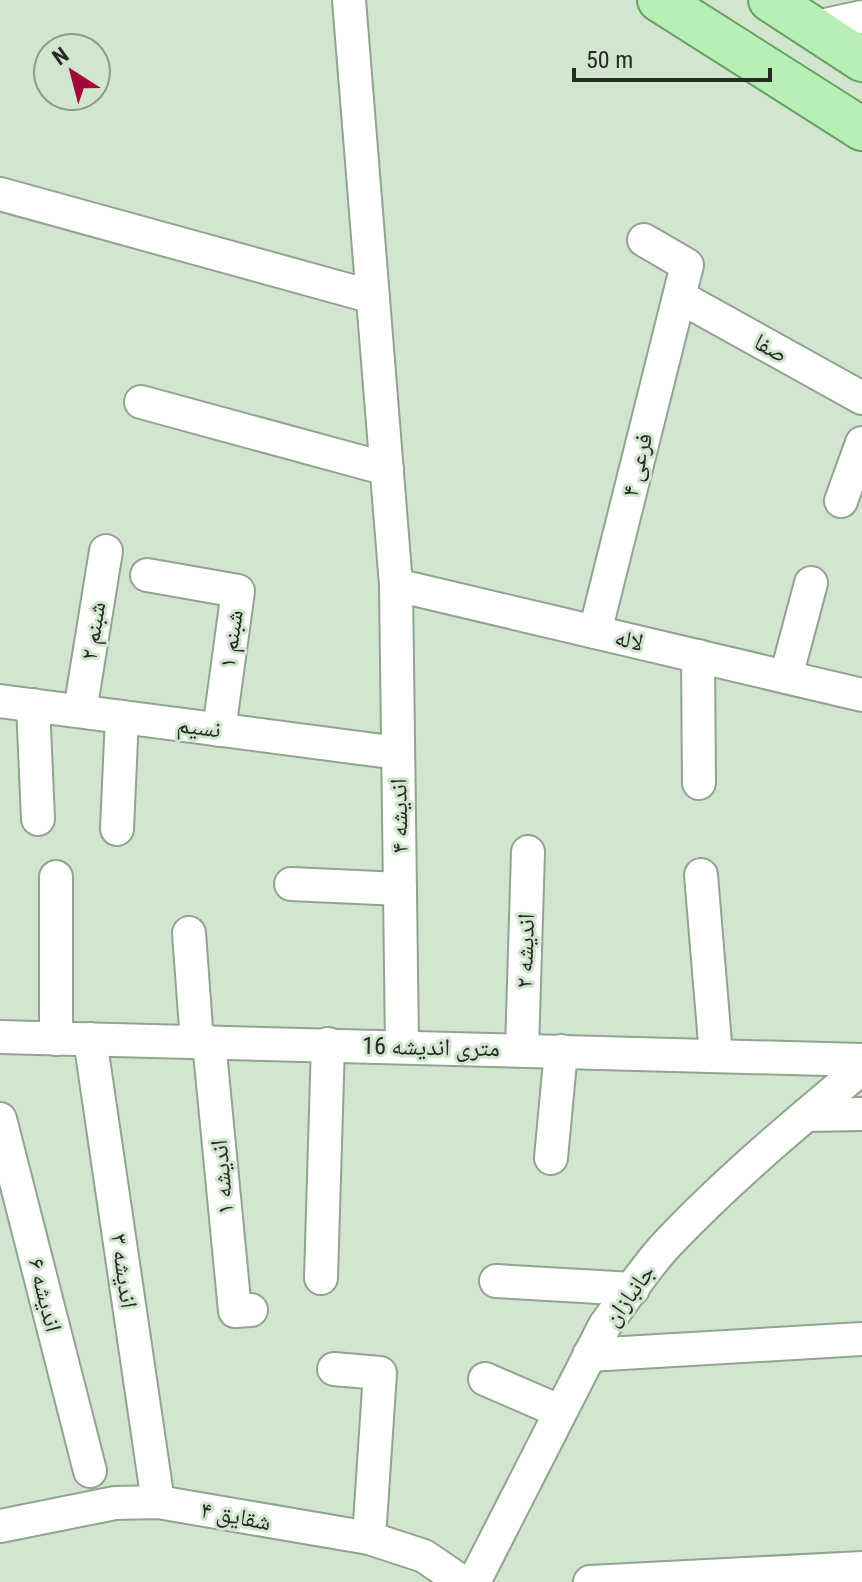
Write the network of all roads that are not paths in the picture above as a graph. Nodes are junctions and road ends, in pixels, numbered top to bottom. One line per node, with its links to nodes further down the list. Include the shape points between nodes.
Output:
1 (349, 0): 10 (street, اندیشه ۴)
2 (659, 0): 7 (main road)
3 (770, 0): 5 (main road)
4 (862, 17): 5 (street)
5 (812, 28): 6 (main road)
6 (862, 60)
7 (862, 129)
8 (0, 194): 10 (street)
9 (644, 240): 11 (street, فرعی ۴, via 687,265)
10 (373, 297): 15 (street, اندیشه ۴)
11 (680, 297): 12 (street, صفا); 21 (street, فرعی ۴)
12 (862, 398)
13 (141, 402): 15 (street)
14 (862, 443): 16 (street)
15 (387, 469): 20 (street, اندیشه ۴)
16 (841, 501)
17 (106, 551): 27 (street, شبنم ۲)
18 (147, 575): 29 (street, شبنم ۱, via 238,591)
19 (811, 583): 23 (street)
20 (396, 585): 21 (street, لاله); 30 (street, اندیشه ۴)
21 (595, 632): 22 (street, لاله)
22 (698, 656): 23 (street, لاله); 31 (street)
23 (786, 677): 24 (street, لاله)
24 (862, 695)
25 (0, 701): 26 (street, نسیم)
26 (33, 705): 27 (street, نسیم); 32 (street)
27 (80, 711): 28 (street, نسیم)
28 (122, 717): 29 (street, نسیم); 33 (street)
29 (219, 730): 30 (street, نسیم)
30 (398, 753): 38 (street, اندیشه ۴)
31 (699, 783)
32 (38, 819)
33 (117, 829)
34 (528, 852): 46 (street, اندیشه ۲)
35 (701, 875): 48 (street)
36 (56, 877): 41 (street)
37 (291, 884): 38 (street)
38 (400, 889): 45 (street, اندیشه ۴)
39 (194, 934): 43 (street)
40 (0, 1037): 41 (street, 16 متری اندیشه)
41 (56, 1039): 42 (street, 16 متری اندیشه)
42 (90, 1039): 43 (street, 16 متری اندیشه); 65 (street, اندیشه ۳)
43 (203, 1042): 44 (street, 16 متری اندیشه); 58 (street, اندیشه ۱)
44 (328, 1044): 45 (street, 16 متری اندیشه); 55 (street)
45 (402, 1046): 46 (street, 16 متری اندیشه)
46 (522, 1049): 47 (street, 16 متری اندیشه)
47 (561, 1051): 48 (street, 16 متری اندیشه); 54 (street)
48 (716, 1055): 49 (street, 16 متری اندیشه)
49 (862, 1060)
50 (862, 1068): 52 (street, جانبازان)
51 (862, 1114): 52 (street)
52 (806, 1115): 57 (street, جانبازان, via 667,1243)
53 (0, 1119): 64 (street, اندیشه ۶)
54 (551, 1158)
55 (321, 1278)
56 (496, 1281): 57 (street)
57 (633, 1289): 60 (street, جانبازان)
58 (243, 1311)
59 (862, 1339): 60 (street)
60 (589, 1355): 63 (street, جانبازان)
61 (334, 1369): 67 (street, via 380,1373)
62 (485, 1379): 63 (street)
63 (559, 1411): 70 (street, جانبازان)
64 (90, 1471)
65 (158, 1502): 66 (street, شقایق ۴, via 115,1503); 67 (street, شقایق ۴)
66 (0, 1526)
67 (369, 1538): 69 (street, شقایق ۴, via 424,1556)
68 (862, 1568): 71 (street)
69 (462, 1582)
70 (474, 1582)
71 (590, 1582)

